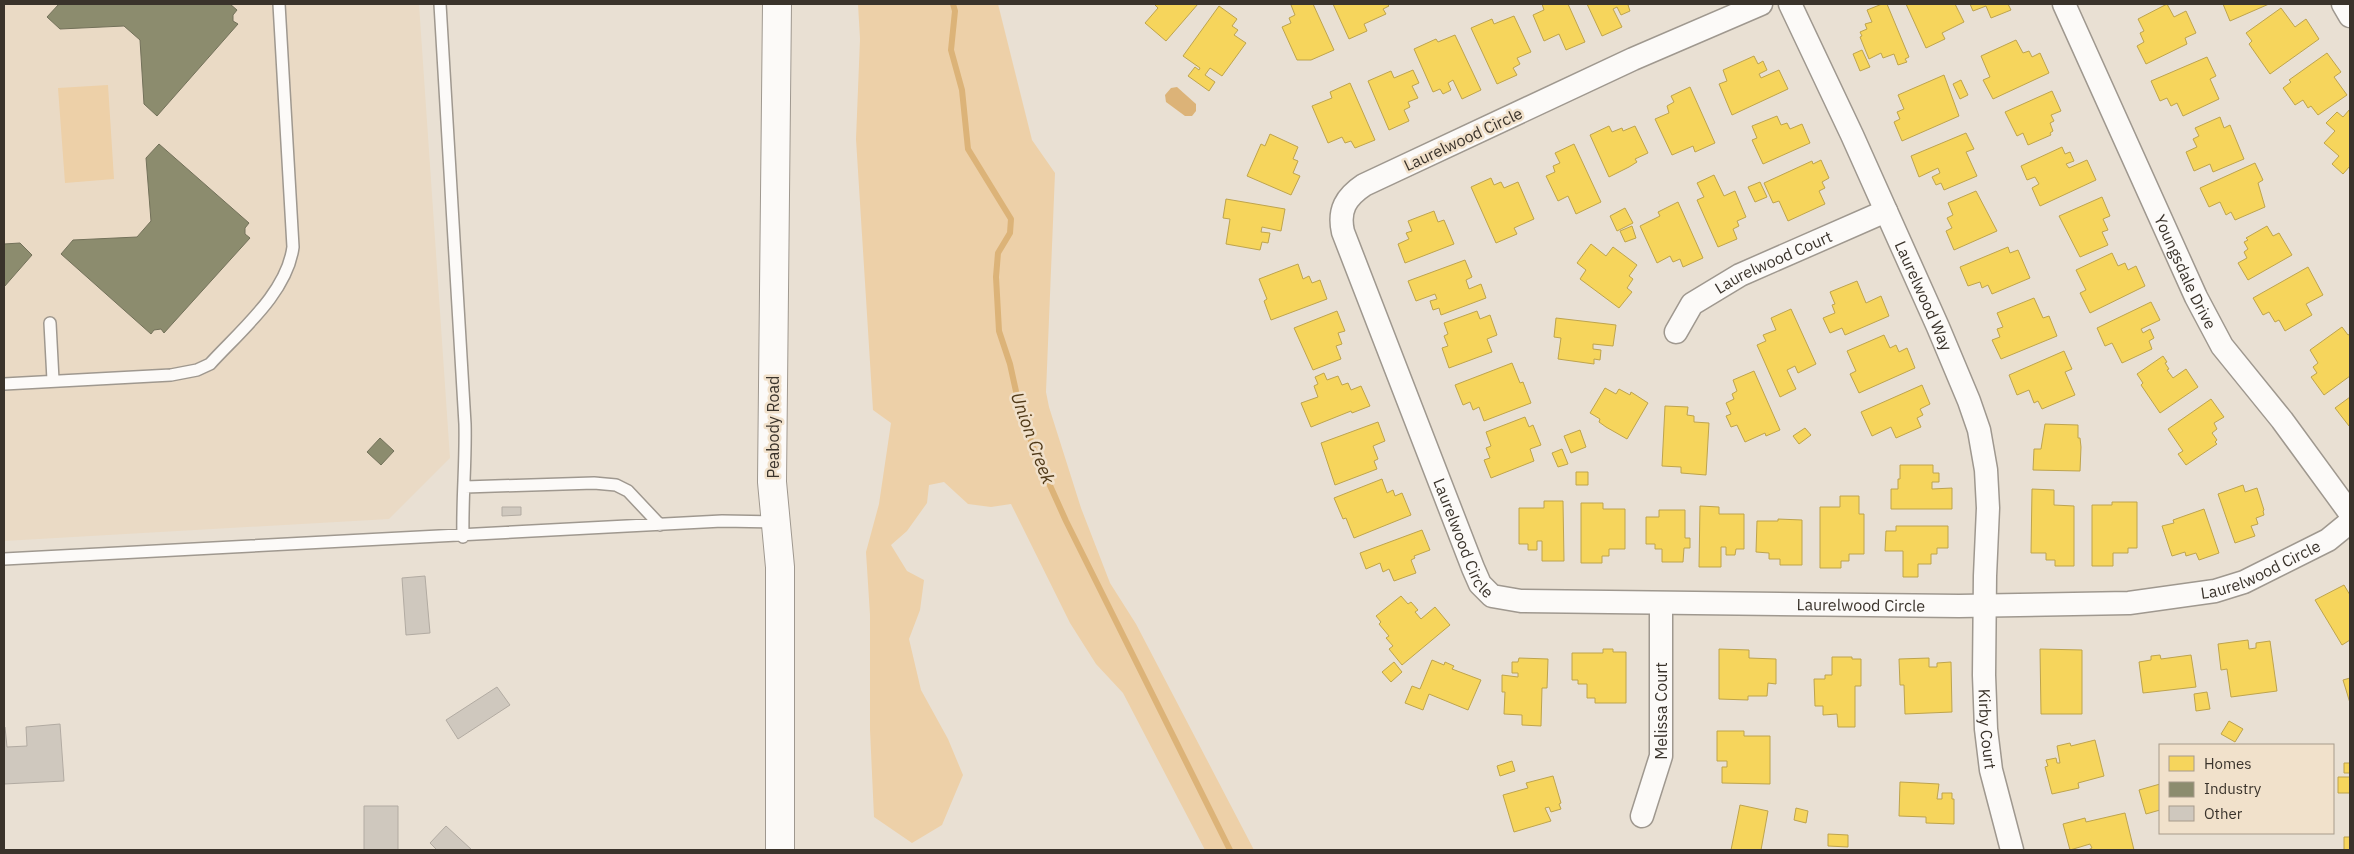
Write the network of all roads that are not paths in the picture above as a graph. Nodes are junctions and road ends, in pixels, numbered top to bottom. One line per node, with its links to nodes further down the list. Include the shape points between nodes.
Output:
1 (279, 4): 12 (lane, via 293,247 291,263 280,284 210,364 197,370 172,375)
2 (440, 4): 14 (lane, via 465,424)
3 (777, 4): 16 (main road, Peabody Road)
4 (1762, 4): 21 (street, Laurelwood Circle, via 1633,59 1364,185 1348,198 1342,213 1343,232 1480,584 1492,596 1520,601)
5 (1790, 4): 9 (street, Laurelwood Way)
6 (2064, 4): 15 (street, Youngsdale Drive, via 2196,297 2222,346 2282,420)
7 (2343, 4): 8 (street)
8 (2350, 16)
9 (1886, 211): 11 (street, Laurelwood Court, via 1740,275 1692,304); 22 (street, Laurelwood Way, via 1955,366 1979,430 1988,508)
10 (50, 323): 12 (lane)
11 (1676, 332)
12 (53, 380): 13 (lane)
13 (4, 384)
14 (465, 487): 18 (lane, via 616,485 628,491); 19 (lane)
15 (2350, 513)
16 (774, 522): 18 (lane); 24 (main road, Peabody Road, via 780,567)
17 (2350, 522): 22 (street, Laurelwood Circle, via 2328,540 2275,568 2215,591 2129,603)
18 (660, 525): 19 (lane)
19 (463, 537): 20 (lane)
20 (4, 559)
21 (1661, 604): 22 (street, Laurelwood Circle); 23 (street, Melissa Court, via 1661,756)
22 (1985, 606): 25 (street, Kirby Court, via 1987,737 1991,770)
23 (1642, 816)
24 (780, 850)
25 (2012, 850)

